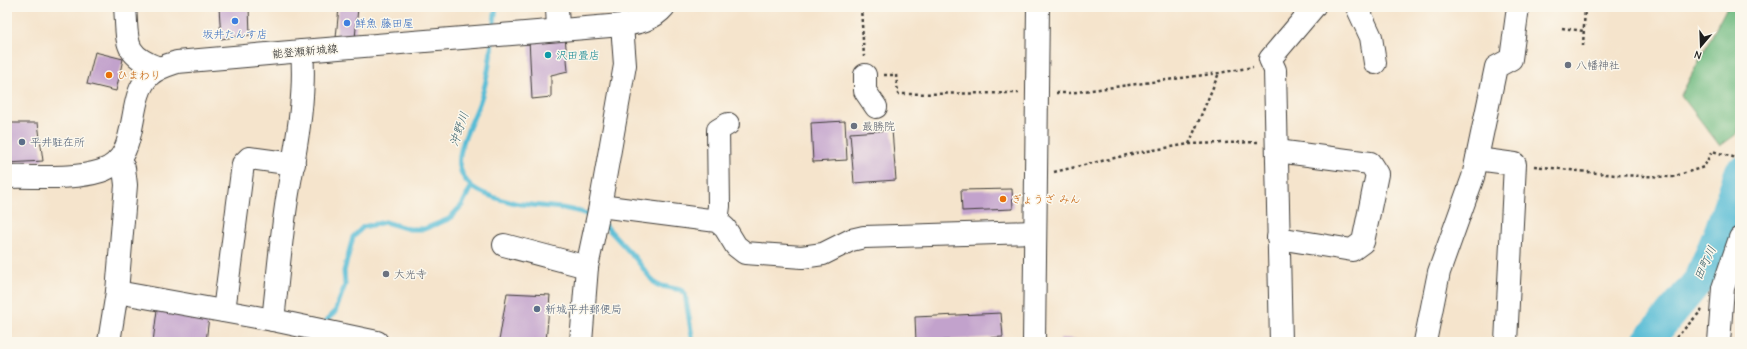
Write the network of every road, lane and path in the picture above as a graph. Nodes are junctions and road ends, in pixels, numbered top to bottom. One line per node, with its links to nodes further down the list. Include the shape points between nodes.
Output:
1 (125, 7): 16 (street, via 128,45 134,56)
2 (557, 7): 11 (street)
3 (664, 7): 9 (street, 能登瀬新城線, via 644,22)
4 (1038, 7): 26 (street)
5 (1314, 7): 20 (street, via 1270,60 1275,70)
6 (1357, 7): 15 (street, via 1371,37)
7 (1518, 7): 21 (street, via 1512,59 1496,67)
8 (1585, 7): 12 (path)
9 (622, 26): 11 (street, 能登瀬新城線); 28 (street, via 625,65)
10 (1562, 28): 12 (path)
11 (558, 30): 14 (street, 能登瀬新城線)
12 (1584, 31): 13 (path)
13 (1583, 46)
14 (302, 51): 16 (street, 能登瀬新城線, via 177,62); 24 (street, via 298,137)
15 (1375, 63)
16 (158, 68): 23 (street, 能登瀬新城線, via 149,75 142,86 127,145)
17 (1219, 73): 19 (path)
18 (728, 124): 29 (street, via 718,130)
19 (1189, 144): 20 (path); 26 (path, via 1136,153 1056,172)
20 (1277, 146): 31 (street); 31 (street, via 1370,163 1376,174 1363,242 1352,250)
21 (1476, 159): 25 (street); 44 (street, via 1473,177 1439,272)
22 (1740, 159): 25 (path, via 1712,151 1704,167 1672,177 1615,175)
23 (118, 160): 27 (street, 能登瀬新城線, via 102,170 78,175); 36 (street, via 124,168 126,185)
24 (294, 164): 37 (street, via 249,158 243,164); 38 (street, via 288,193)
25 (1516, 164): 45 (street)
26 (1036, 173): 30 (street)
27 (7, 177)
28 (600, 206): 29 (street); 34 (street)
29 (717, 221): 30 (street, via 725,228 736,246 745,253 802,257 823,254 851,240 864,237)
30 (1035, 232): 42 (street)
31 (1278, 238): 43 (street)
32 (1740, 238): 35 (street)
33 (504, 245): 34 (street)
34 (587, 267): 41 (street)
35 (1724, 288): 46 (path, via 1716,292); 47 (street)
36 (117, 292): 37 (street); 39 (street)
37 (224, 311): 38 (street)
38 (273, 320): 40 (street)
39 (108, 342)
40 (377, 342)
41 (581, 342)
42 (1034, 342)
43 (1281, 342)
44 (1425, 342)
45 (1506, 342)
46 (1672, 342)
47 (1719, 342)

